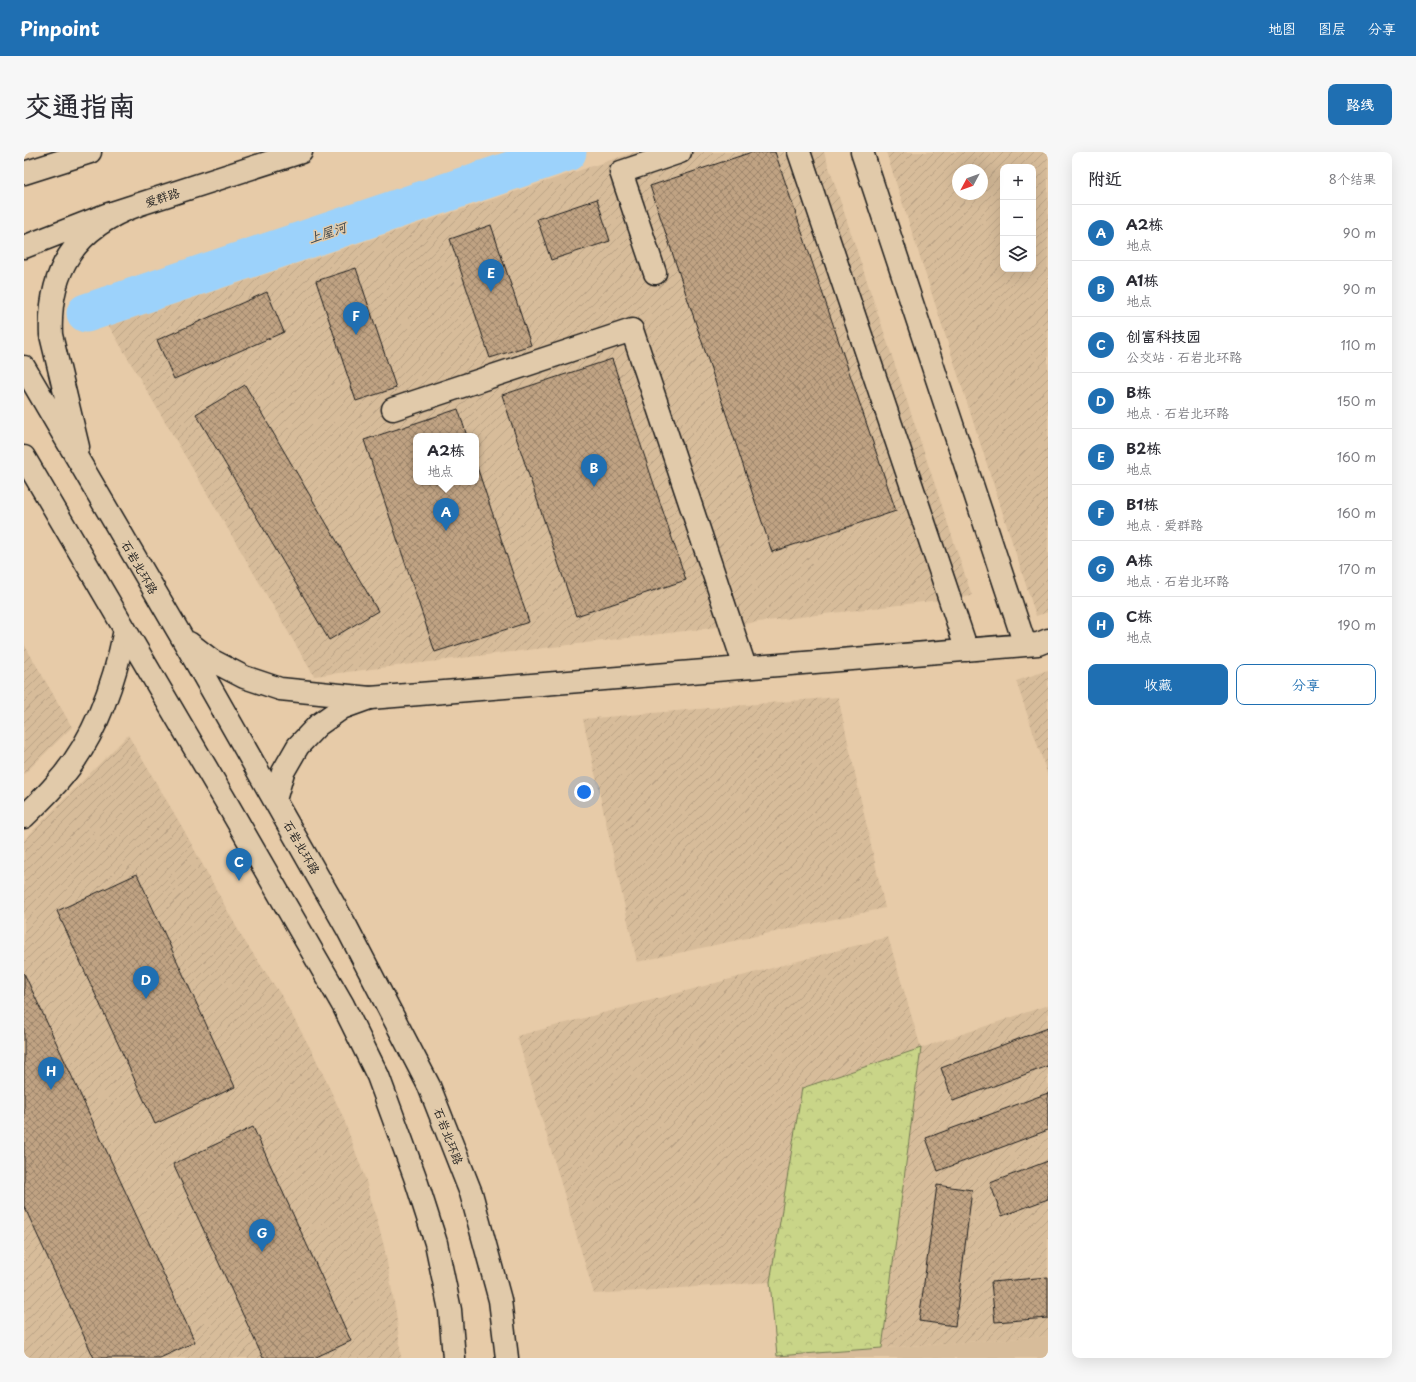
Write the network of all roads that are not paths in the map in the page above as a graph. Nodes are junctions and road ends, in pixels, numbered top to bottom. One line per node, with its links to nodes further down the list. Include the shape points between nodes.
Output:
1 (90, 152): 6 (main road, via 68,157); 7 (main road)
2 (301, 152): 8 (main road, 爱群路)
3 (680, 152): 10 (main road, via 621,172)
4 (799, 152): 19 (main road)
5 (862, 152): 18 (main road)
6 (24, 158)
7 (24, 173)
8 (138, 205): 9 (main road, 爱群路); 14 (main road, via 103,220 88,232 65,262 52,297 51,335)
9 (24, 247)
10 (655, 273)
11 (24, 368): 14 (main road, 石岩北环路)
12 (392, 409): 20 (main road, via 632,330)
13 (24, 457): 15 (main road)
14 (83, 469): 16 (main road, 石岩北环路)
15 (125, 630): 23 (main road, via 112,683 89,735 57,784); 24 (main road, via 343,1005 378,1076 436,1243 450,1310)
16 (181, 636): 21 (main road, via 211,660 244,677 280,689); 22 (main road, 石岩北环路)
17 (1048, 640): 18 (main road)
18 (1025, 645): 19 (main road)
19 (967, 650): 20 (main road)
20 (745, 667): 21 (main road)
21 (370, 698): 22 (main road, via 342,708 318,725 298,746 283,772)
22 (275, 800): 25 (main road, 石岩北环路, via 348,928 429,1086 471,1193 500,1300)
23 (24, 817)
24 (454, 1358)
25 (506, 1358)

